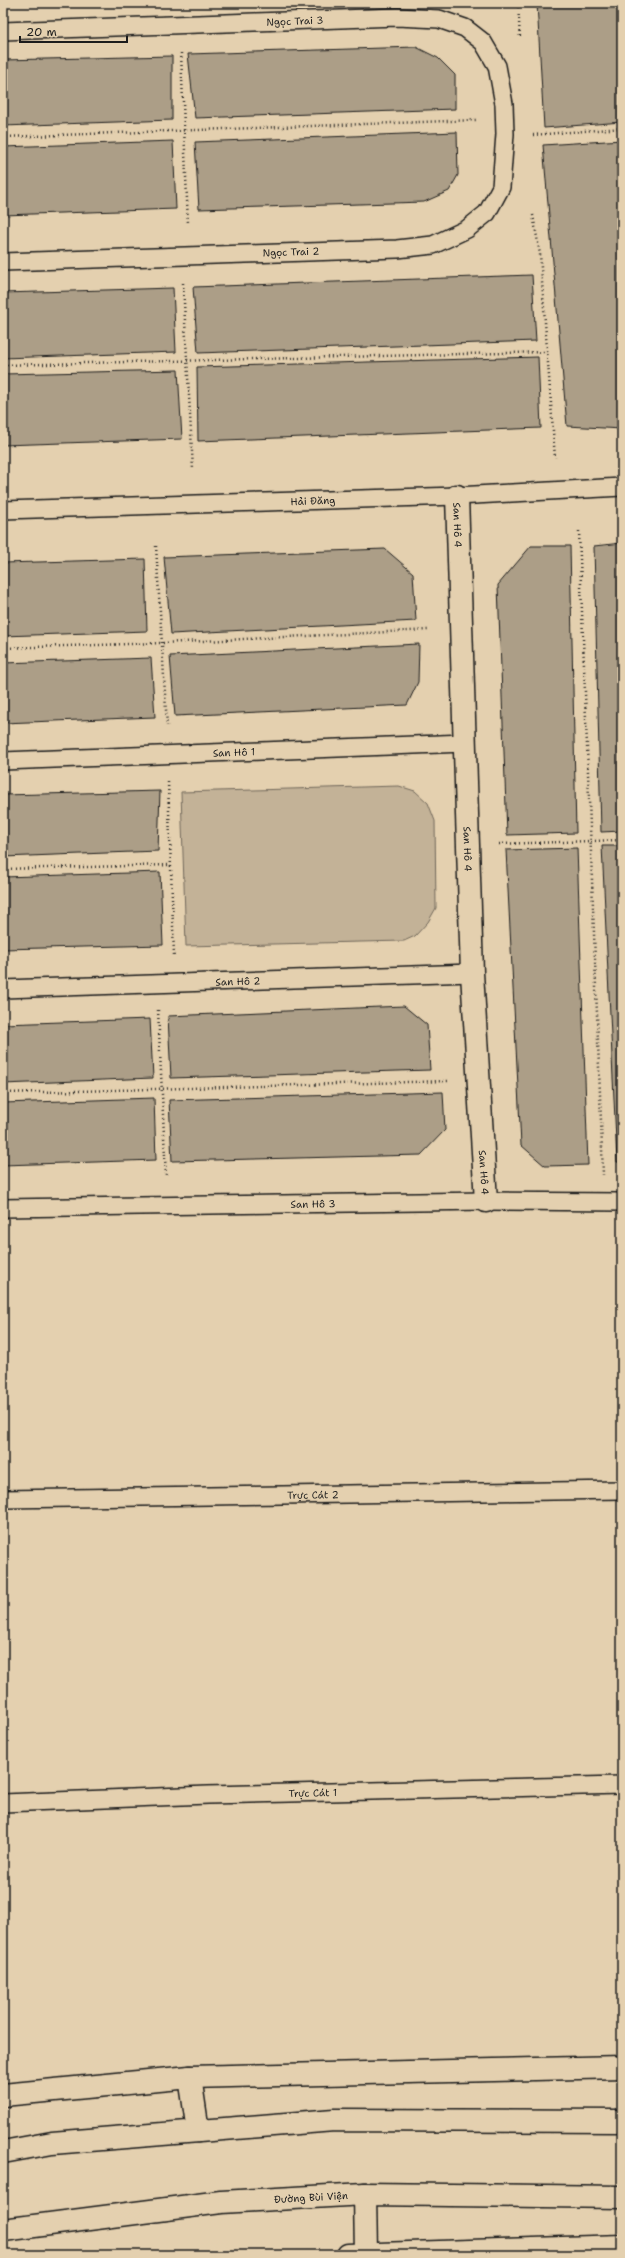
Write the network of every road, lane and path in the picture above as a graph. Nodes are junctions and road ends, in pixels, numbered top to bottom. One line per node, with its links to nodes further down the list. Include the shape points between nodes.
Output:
1 (518, 3): 3 (path)
2 (3, 31): 8 (lane, Ngọc Trai 3, via 397,17 439,19 465,28 477,37 483,42 497,66 504,104)
3 (520, 39)
4 (180, 50): 7 (path)
5 (477, 120): 7 (path)
6 (622, 128): 9 (path)
7 (184, 131): 10 (path); 12 (path)
8 (505, 134): 13 (lane, Ngọc Trai 2, via 501,187 487,213 467,229 433,245 397,249)
9 (528, 135)
10 (3, 136)
11 (533, 215): 15 (path, via 540,254)
12 (188, 224)
13 (3, 262)
14 (183, 278): 16 (path)
15 (548, 352): 16 (path); 18 (path)
16 (187, 360): 17 (path); 19 (path)
17 (3, 365)
18 (556, 458)
19 (193, 470)
20 (622, 488): 21 (lane, Hải Đăng)
21 (457, 496): 22 (lane, Hải Đăng); 29 (main road, San Hô 4)
22 (3, 510)
23 (579, 531): 33 (path)
24 (156, 546): 26 (path)
25 (429, 630): 26 (path)
26 (162, 643): 27 (path); 28 (path)
27 (3, 648)
28 (167, 726)
29 (465, 743): 30 (lane, San Hô 1); 38 (main road, San Hô 4)
30 (3, 760)
31 (168, 778): 35 (path)
32 (622, 840): 33 (path)
33 (591, 841): 34 (path); 44 (path)
34 (492, 844)
35 (171, 865): 36 (path); 37 (path)
36 (3, 869)
37 (174, 960)
38 (472, 974): 39 (lane, San Hô 2); 46 (main road, San Hô 4)
39 (3, 989)
40 (158, 1007): 42 (path)
41 (448, 1081): 42 (path)
42 (162, 1090): 43 (path); 45 (path)
43 (3, 1093)
44 (604, 1181)
45 (166, 1184)
46 (486, 1201): 47 (lane, San Hô 3); 48 (lane, San Hô 3)
47 (622, 1202)
48 (3, 1208)
49 (622, 1490): 50 (lane, Trực Cát 2)
50 (3, 1499)
51 (622, 1785): 52 (lane, Trực Cát 1, via 208,1795)
52 (3, 1803)
53 (622, 2067): 54 (main road)
54 (190, 2077): 55 (main road); 57 (main road)
55 (3, 2096)
56 (622, 2121): 57 (main road, via 334,2120)
57 (198, 2131): 58 (main road, via 52,2143)
58 (3, 2152)
59 (364, 2194): 60 (main road, Đường Bùi Viện); 61 (main road, Đường Bùi Viện, via 221,2202 80,2218); 63 (main road)
60 (622, 2196)
61 (3, 2230)
62 (622, 2246): 63 (main road)
63 (357, 2254)

